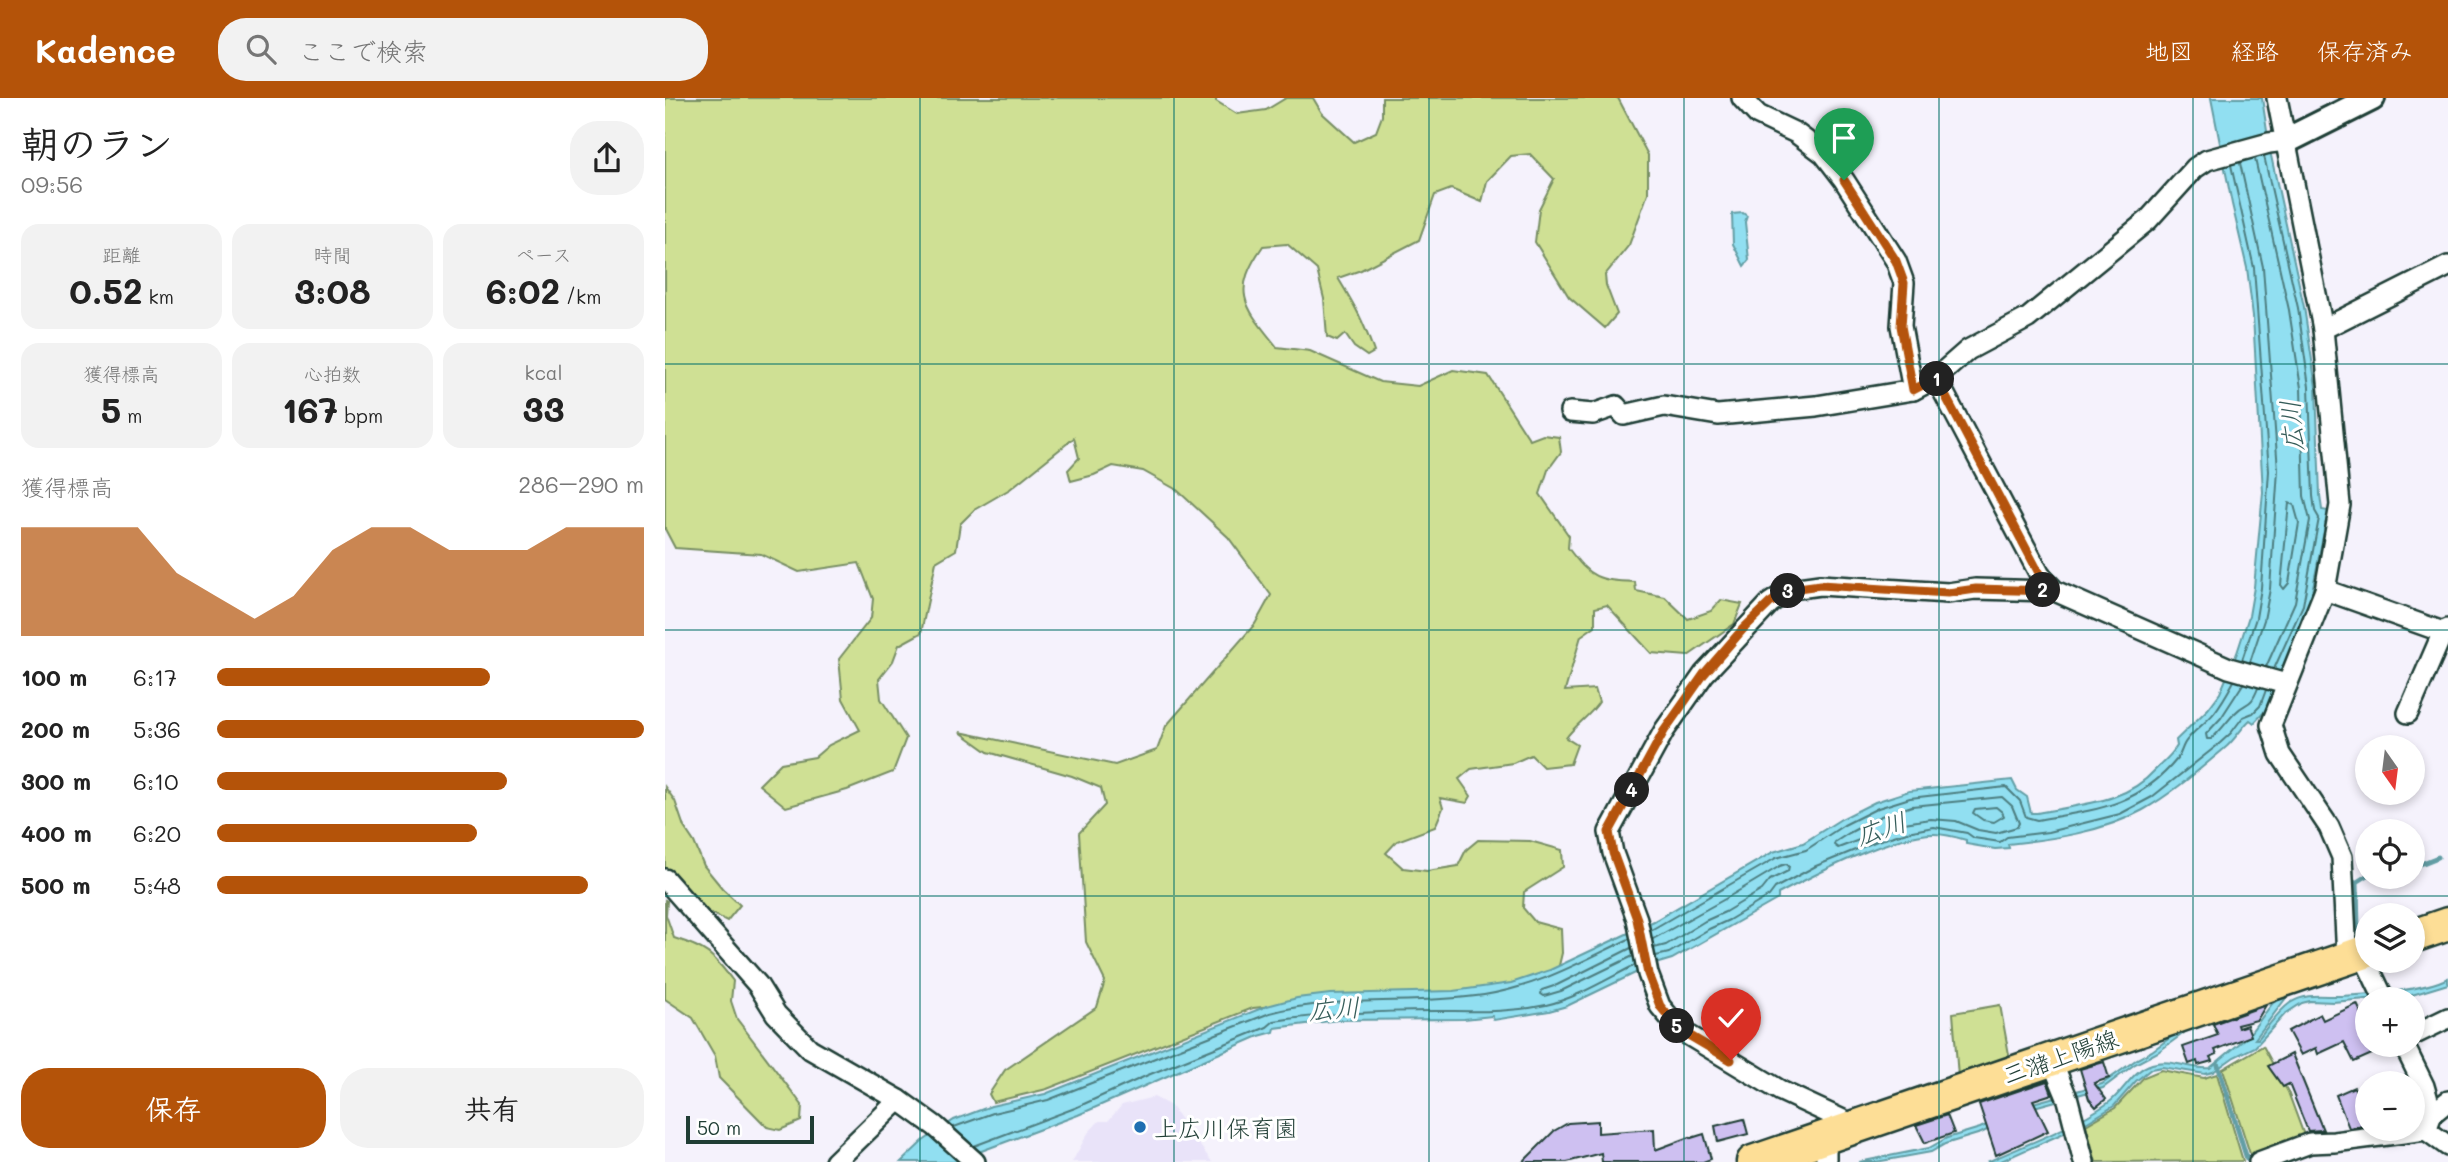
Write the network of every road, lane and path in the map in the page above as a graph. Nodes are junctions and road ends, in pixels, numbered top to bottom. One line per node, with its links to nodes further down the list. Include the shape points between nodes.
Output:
1 (1742, 98): 8 (street, via 1758,115 1796,133 1824,154 1896,261 1904,283 1901,326)
2 (2277, 98): 4 (street)
3 (2372, 98): 4 (street)
4 (2277, 142): 6 (street); 7 (street, via 2207,160 2195,168 2148,220 2028,318 1968,350)
5 (2448, 266): 6 (street)
6 (2323, 329): 10 (street, via 2340,505)
7 (1936, 378): 8 (street); 11 (street, via 2040,575)
8 (1913, 390): 9 (street, via 1718,415 1664,406 1624,415 1616,406 1593,414)
9 (1570, 412)
10 (2325, 590): 12 (street); 13 (street)
11 (2055, 591): 13 (street, via 2229,668); 27 (street, via 1948,593 1820,585 1791,589 1770,603 1704,674 1664,731 1609,832 1637,919 1648,974 1660,1006 1680,1030 1781,1091)
12 (2446, 631): 14 (street)
13 (2282, 683): 16 (street, via 2271,725 2280,754 2329,827 2342,858)
14 (2407, 713)
15 (665, 879): 24 (street, via 810,1049)
16 (2355, 922)
17 (2448, 924): 18 (main road)
18 (2425, 932)
19 (2355, 964): 23 (main road, 三潴上陽線)
20 (2448, 1018): 21 (street)
21 (2425, 1029)
22 (2411, 1057): 26 (street, via 2424,1086)
23 (2052, 1059): 27 (main road, 三潴上陽線); 33 (street)
24 (899, 1100): 30 (street); 31 (street)
25 (2448, 1101): 26 (street)
26 (2429, 1122): 28 (street); 34 (street, via 2310,1143)
27 (1856, 1126): 29 (main road, 三潴上陽線)
28 (2448, 1146)
29 (1826, 1149): 32 (main road, 三潴上陽線)
30 (973, 1160)
31 (835, 1162)
32 (1753, 1162)
33 (2084, 1162)
34 (2259, 1162)

